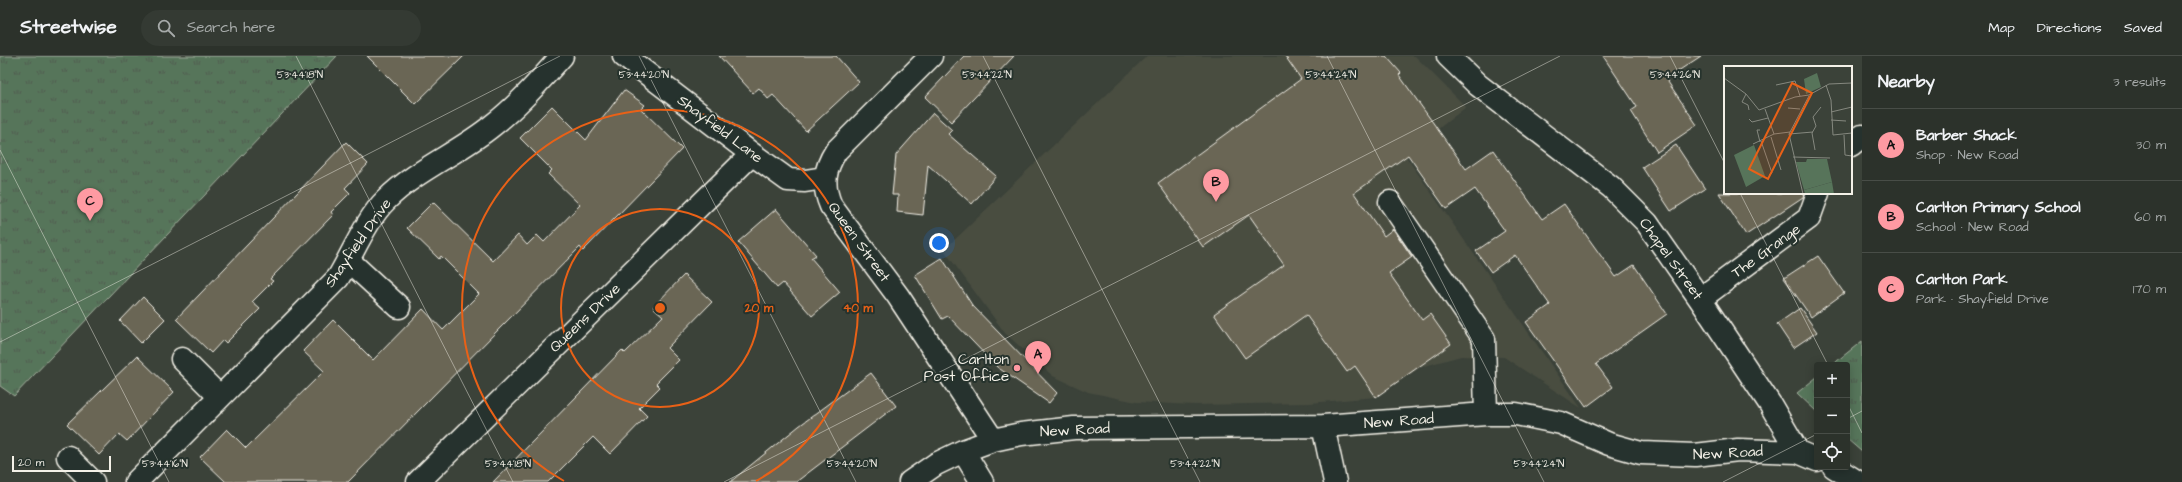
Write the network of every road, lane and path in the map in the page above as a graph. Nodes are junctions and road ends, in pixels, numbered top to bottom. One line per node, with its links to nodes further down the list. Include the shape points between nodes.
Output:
1 (562, 56): 11 (street, Shayfield Drive, via 524,98 493,125 407,181 384,201 366,227)
2 (624, 56): 7 (street, Shayfield Lane)
3 (931, 56): 8 (street, Queen Street, via 836,151 828,164)
4 (1448, 56): 12 (street, Chapel Street, via 1478,85 1611,187 1647,223)
5 (1862, 136): 6 (street)
6 (1852, 144)
7 (752, 154): 8 (street, Shayfield Lane, via 788,180); 25 (street, Queens Drive)
8 (824, 178): 18 (street, Queen Street, via 825,192 831,206 898,296)
9 (1818, 194): 12 (street, The Grange, via 1810,218)
10 (1390, 202): 16 (street, via 1484,339)
11 (349, 261): 13 (street); 15 (street, Shayfield Drive, via 338,278)
12 (1700, 299): 20 (street, Chapel Street)
13 (399, 307)
14 (182, 359): 15 (street)
15 (220, 397): 24 (street, Shayfield Drive)
16 (1486, 414): 17 (street, New Road); 20 (street, New Road, via 1516,414 1561,423 1609,444 1641,453 1695,455 1738,450)
17 (1323, 426): 18 (street, New Road, via 1074,428); 28 (street)
18 (993, 440): 19 (street, New Road)
19 (963, 451): 26 (street, New Road, via 936,464); 27 (street)
20 (1808, 456)
21 (68, 457): 23 (street)
22 (1839, 470): 29 (street)
23 (93, 482)
24 (136, 482)
25 (418, 482)
26 (910, 482)
27 (982, 482)
28 (1335, 482)
29 (1858, 482)

